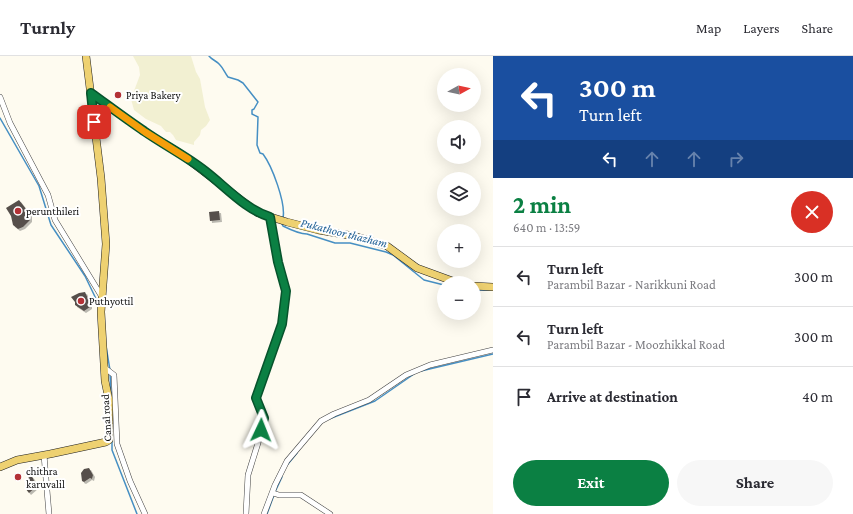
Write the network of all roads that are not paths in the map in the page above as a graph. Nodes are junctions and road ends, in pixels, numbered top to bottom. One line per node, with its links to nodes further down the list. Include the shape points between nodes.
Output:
1 (86, 56): 2 (main road)
2 (91, 93): 4 (main road, via 206,172 258,213); 8 (main road, via 106,244)
3 (0, 97): 8 (street, via 10,123 48,195 56,220)
4 (270, 217): 5 (main road, via 387,246 417,268); 16 (street, via 286,291 282,324 256,398 264,418 248,475)
5 (439, 276)
6 (481, 286): 7 (main road)
7 (493, 287)
8 (102, 297): 10 (main road, via 100,312)
9 (493, 350): 13 (street, via 430,365 406,375 369,400 320,421 288,461)
10 (105, 368): 11 (main road, via 109,400 109,440); 15 (street, Canal road, via 114,375 116,444)
11 (44, 455): 12 (main road, via 18,460); 14 (street)
12 (0, 467)
13 (273, 493): 17 (street); 18 (street, via 300,495)
14 (49, 514)
15 (145, 514)
16 (246, 514)
17 (264, 514)
18 (330, 514)

